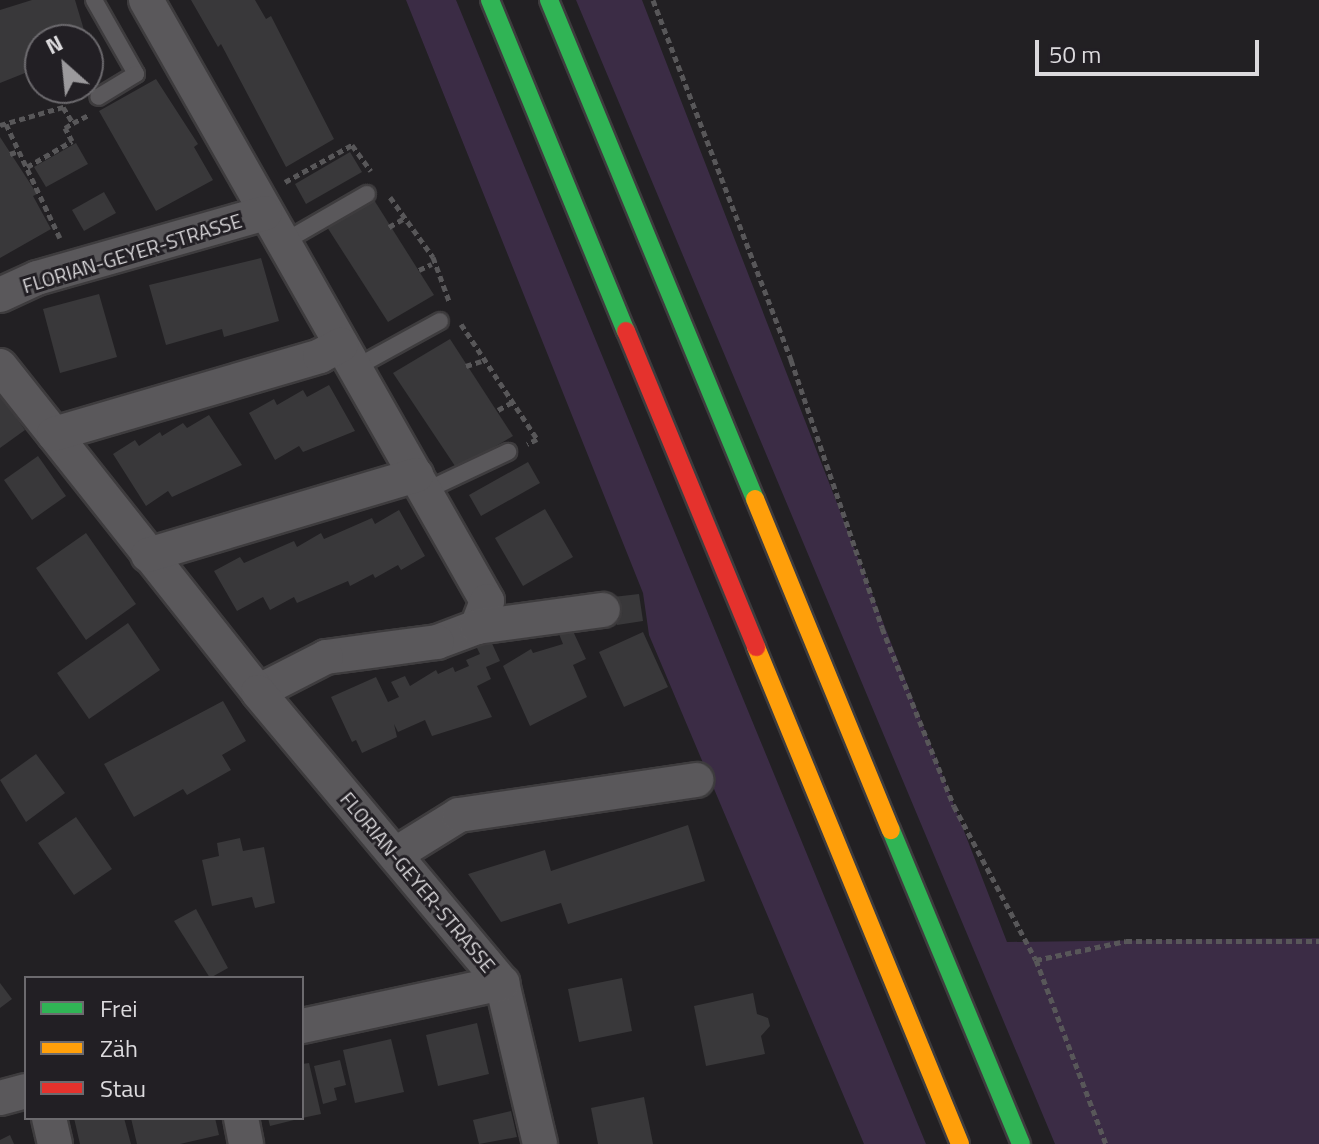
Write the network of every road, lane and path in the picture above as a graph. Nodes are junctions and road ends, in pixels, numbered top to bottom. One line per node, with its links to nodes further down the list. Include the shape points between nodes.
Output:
1 (94, 0): 6 (lane, via 136,74)
2 (146, 0): 16 (street, FLORIAN-GEYER-STRASSE)
3 (490, 0): 51 (main road)
4 (549, 0): 52 (main road)
5 (653, 0): 41 (path, via 791,360 887,642 954,806)
6 (104, 93)
7 (104, 104): 8 (path)
8 (73, 123): 9 (path, via 63,107); 12 (path, via 65,128 72,141)
9 (3, 124): 10 (path)
10 (19, 151): 11 (path); 12 (path)
11 (10, 154)
12 (27, 167): 21 (path)
13 (377, 172): 16 (path, via 365,169 352,145)
14 (383, 183): 17 (path)
15 (367, 194): 19 (lane)
16 (260, 205): 19 (street, FLORIAN-GEYER-STRASSE); 21 (street, FLORIAN-GEYER-STRASSE)
17 (403, 219): 18 (path); 20 (path, via 433,257)
18 (389, 227)
19 (282, 243): 25 (street, FLORIAN-GEYER-STRASSE)
20 (432, 264): 22 (path); 26 (path)
21 (77, 267): 23 (street, FLORIAN-GEYER-STRASSE)
22 (419, 270)
23 (0, 295)
24 (440, 321): 25 (lane)
25 (348, 357): 31 (street, via 320,356); 33 (street, FLORIAN-GEYER-STRASSE)
26 (481, 361): 28 (path); 29 (path)
27 (0, 366): 31 (street, FLORIAN-GEYER-STRASSE)
28 (466, 366)
29 (514, 401): 30 (path); 32 (path, via 537,439)
30 (498, 410)
31 (54, 434): 34 (street, FLORIAN-GEYER-STRASSE)
32 (508, 452): 33 (lane)
33 (421, 483): 34 (street); 36 (street, FLORIAN-GEYER-STRASSE, via 487,601)
34 (148, 555): 37 (street, FLORIAN-GEYER-STRASSE)
35 (603, 610): 36 (street)
36 (477, 627): 37 (street, via 437,642 326,657)
37 (258, 692): 39 (street, FLORIAN-GEYER-STRASSE)
38 (696, 780): 39 (street, via 459,815)
39 (396, 854): 42 (street, FLORIAN-GEYER-STRASSE)
40 (1319, 941): 41 (path, via 1126,941)
41 (1036, 960): 53 (path)
42 (502, 983): 43 (street); 50 (street, FLORIAN-GEYER-STRASSE)
43 (304, 1026)
44 (24, 1092): 45 (street)
45 (0, 1098)
46 (49, 1120): 48 (street)
47 (241, 1120): 49 (street)
48 (55, 1144)
49 (246, 1144)
50 (540, 1144)
51 (960, 1144)
52 (1021, 1144)
53 (1106, 1144)

